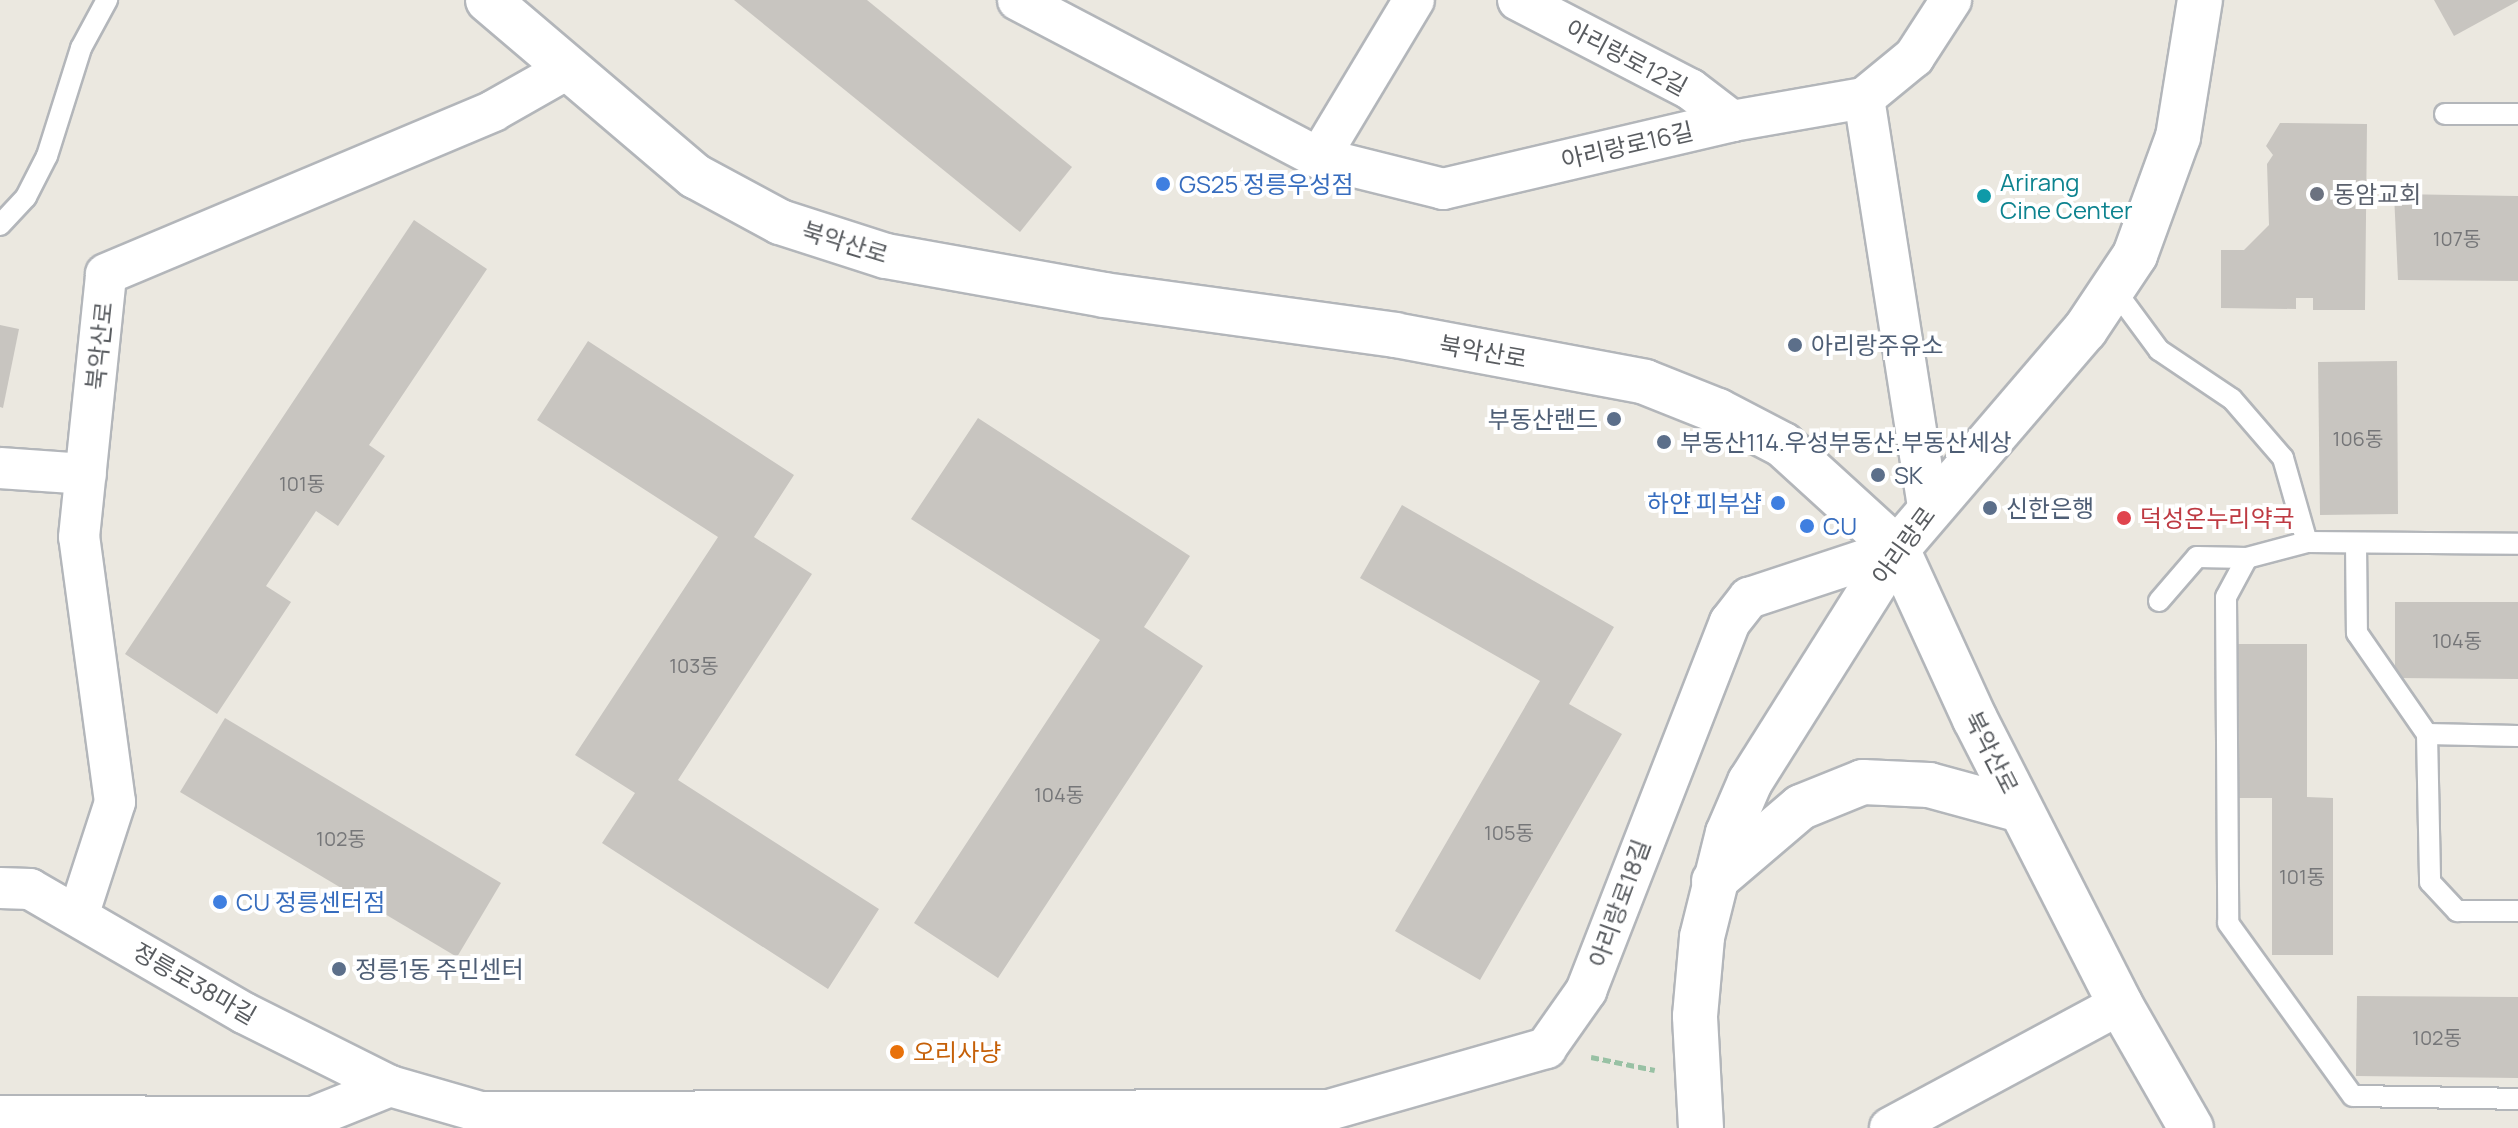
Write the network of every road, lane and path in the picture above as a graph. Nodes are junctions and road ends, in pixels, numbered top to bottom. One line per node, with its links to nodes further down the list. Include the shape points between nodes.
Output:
1 (107, 0): 14 (lane, via 81,48 47,156 26,197)
2 (488, 0): 8 (street, 북악산로)
3 (1018, 0): 13 (street, 아리랑로16길)
4 (1414, 0): 13 (street)
5 (1518, 0): 12 (street, 아리랑로12길, via 1690,89)
6 (1951, 0): 9 (street, via 1914,57)
7 (2200, 0): 15 (street, 아리랑로, via 2178,137 2150,223)
8 (569, 68): 17 (street, 북악산로, via 493,111 106,274); 22 (street, 북악산로, via 695,176 780,222 886,256 1104,295 1395,335 1645,382 1783,445)
9 (1864, 98): 12 (street, 아리랑로16길); 18 (street)
10 (2445, 114): 11 (lane)
11 (2518, 114)
12 (1732, 121): 13 (street, 아리랑로16길, via 1443,189)
13 (1319, 158)
14 (0, 225)
15 (2114, 289): 18 (street, 아리랑로, via 2067,351); 19 (lane, via 2159,350 2232,399 2283,458)
16 (0, 468): 17 (street)
17 (86, 474): 31 (street, 북악산로, via 79,537 115,802)
18 (1928, 509): 22 (street, 아리랑로)
19 (2307, 542): 20 (lane); 23 (lane)
20 (2356, 543): 21 (lane); 25 (lane, via 2357,633)
21 (2518, 544)
22 (1897, 549): 27 (street, 북악산로); 28 (street, 아리랑로, via 1779,730 1728,833); 33 (street, 아리랑로18길, via 1749,598 1730,622 1586,991)
23 (2247, 558): 24 (lane, via 2197,557); 36 (lane, via 2226,597 2228,923 2353,1096)
24 (2159, 601)
25 (2427, 734): 26 (lane); 30 (lane, via 2430,882 2457,911)
26 (2518, 736)
27 (2021, 810): 28 (street, via 1929,785 1863,782 1801,807); 32 (street, 북악산로)
28 (1712, 883): 34 (street, 아리랑로, via 1697,977)
29 (0, 888): 31 (street, 정릉로38마길, via 30,889)
30 (2518, 911)
31 (78, 916): 35 (street, 정릉로38마길, via 244,1013)
32 (2120, 1004): 42 (street); 43 (street, 북악산로)
33 (1546, 1048): 34 (path); 39 (street, via 1329,1110)
34 (1696, 1078): 41 (street, 아리랑로)
35 (390, 1086): 37 (street, via 313,1117); 38 (street, via 480,1112); 40 (street)
36 (2518, 1099)
37 (0, 1116)
38 (808, 1118): 39 (street)
39 (1229, 1119)
40 (358, 1128)
41 (1701, 1128)
42 (1890, 1128)
43 (2191, 1128)

